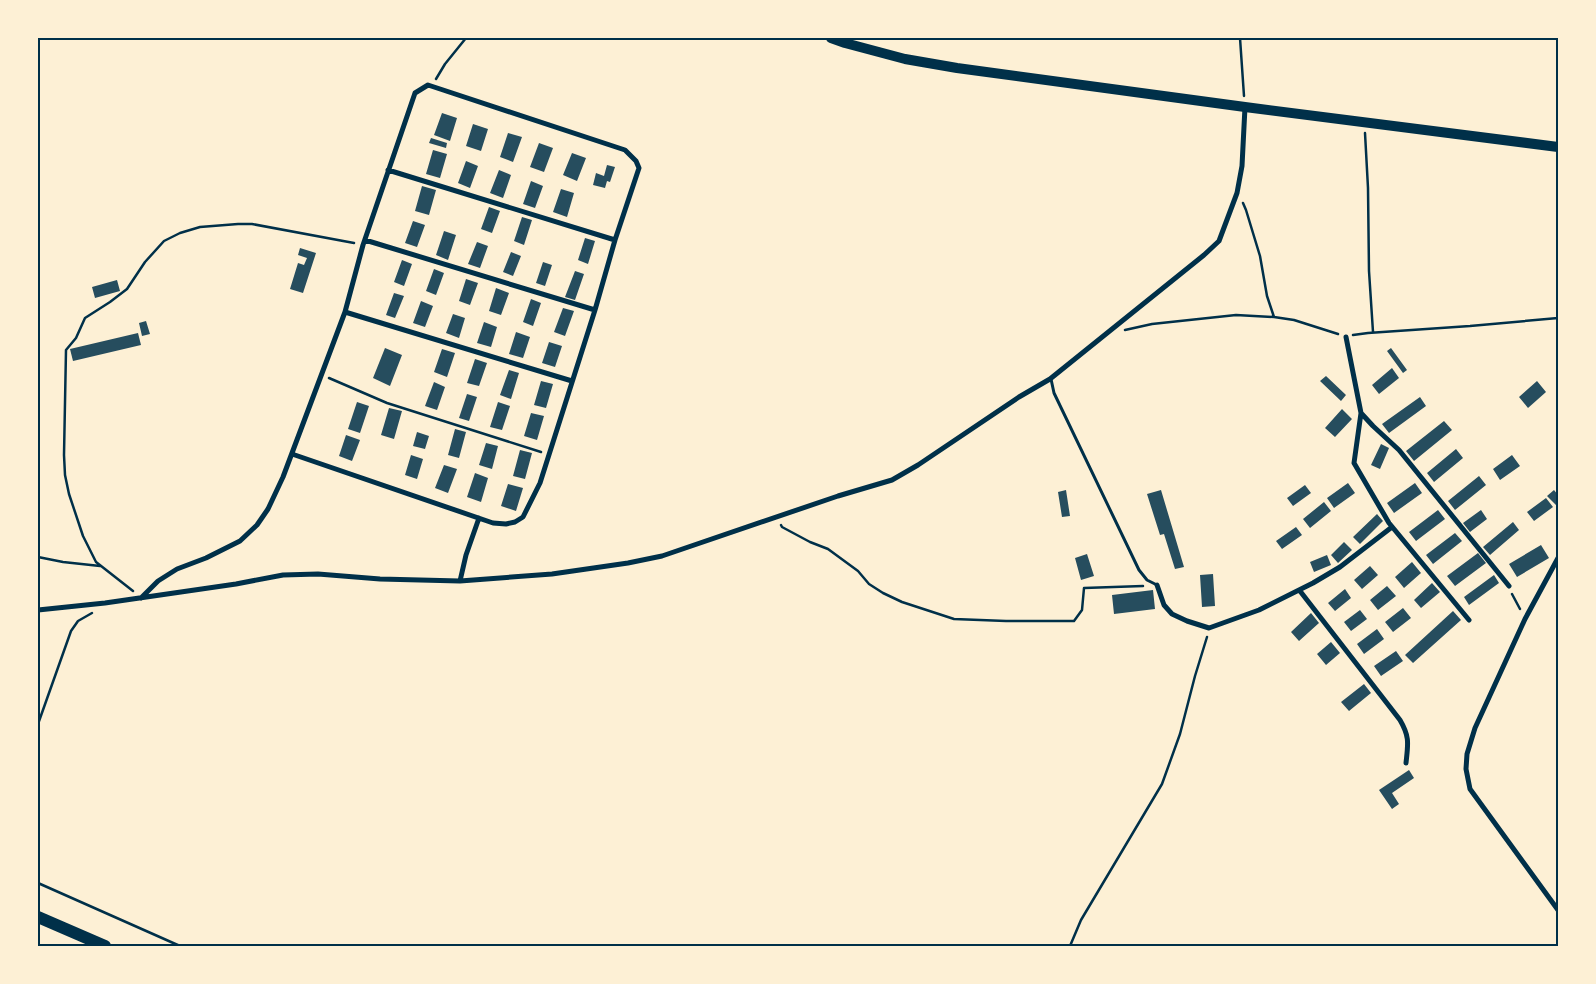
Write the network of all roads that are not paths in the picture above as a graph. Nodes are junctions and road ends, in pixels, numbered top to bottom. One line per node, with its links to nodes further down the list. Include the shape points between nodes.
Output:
1 (831, 38): 2 (main road, via 904,59 940,65)
2 (1245, 107): 3 (main road); 10 (street, via 1237,193 1218,241)
3 (1558, 148)
4 (388, 170): 5 (street); 5 (street, via 415,93 428,85 625,150 639,168); 6 (street)
5 (615, 240): 7 (street)
6 (364, 242): 7 (street); 8 (street)
7 (595, 310): 11 (street)
8 (345, 312): 11 (street); 13 (street)
9 (1346, 337): 12 (street)
10 (1050, 378): 17 (street, via 892,480 676,551 628,563 552,574); 18 (lane, via 1054,393 1139,570)
11 (572, 381): 14 (street, via 540,483 523,517 506,524)
12 (1361, 412): 15 (street, via 1354,463); 19 (street, via 1399,450)
13 (292, 454): 14 (street); 21 (street, via 257,525 240,541 170,573)
14 (479, 518): 17 (street)
15 (1392, 528): 20 (street, via 1340,567); 23 (street)
16 (1558, 558): 25 (street, via 1525,619 1475,728 1467,754 1470,789)
17 (460, 581): 21 (street, via 301,573)
18 (1157, 586): 20 (street, via 1164,605 1172,614 1209,628)
19 (1508, 586)
20 (1300, 591): 24 (street, via 1400,720 1408,742)
21 (141, 598): 22 (street)
22 (38, 610)
23 (1469, 620)
24 (1406, 764)
25 (1558, 910)
26 (38, 917): 27 (highway)
27 (105, 946)

